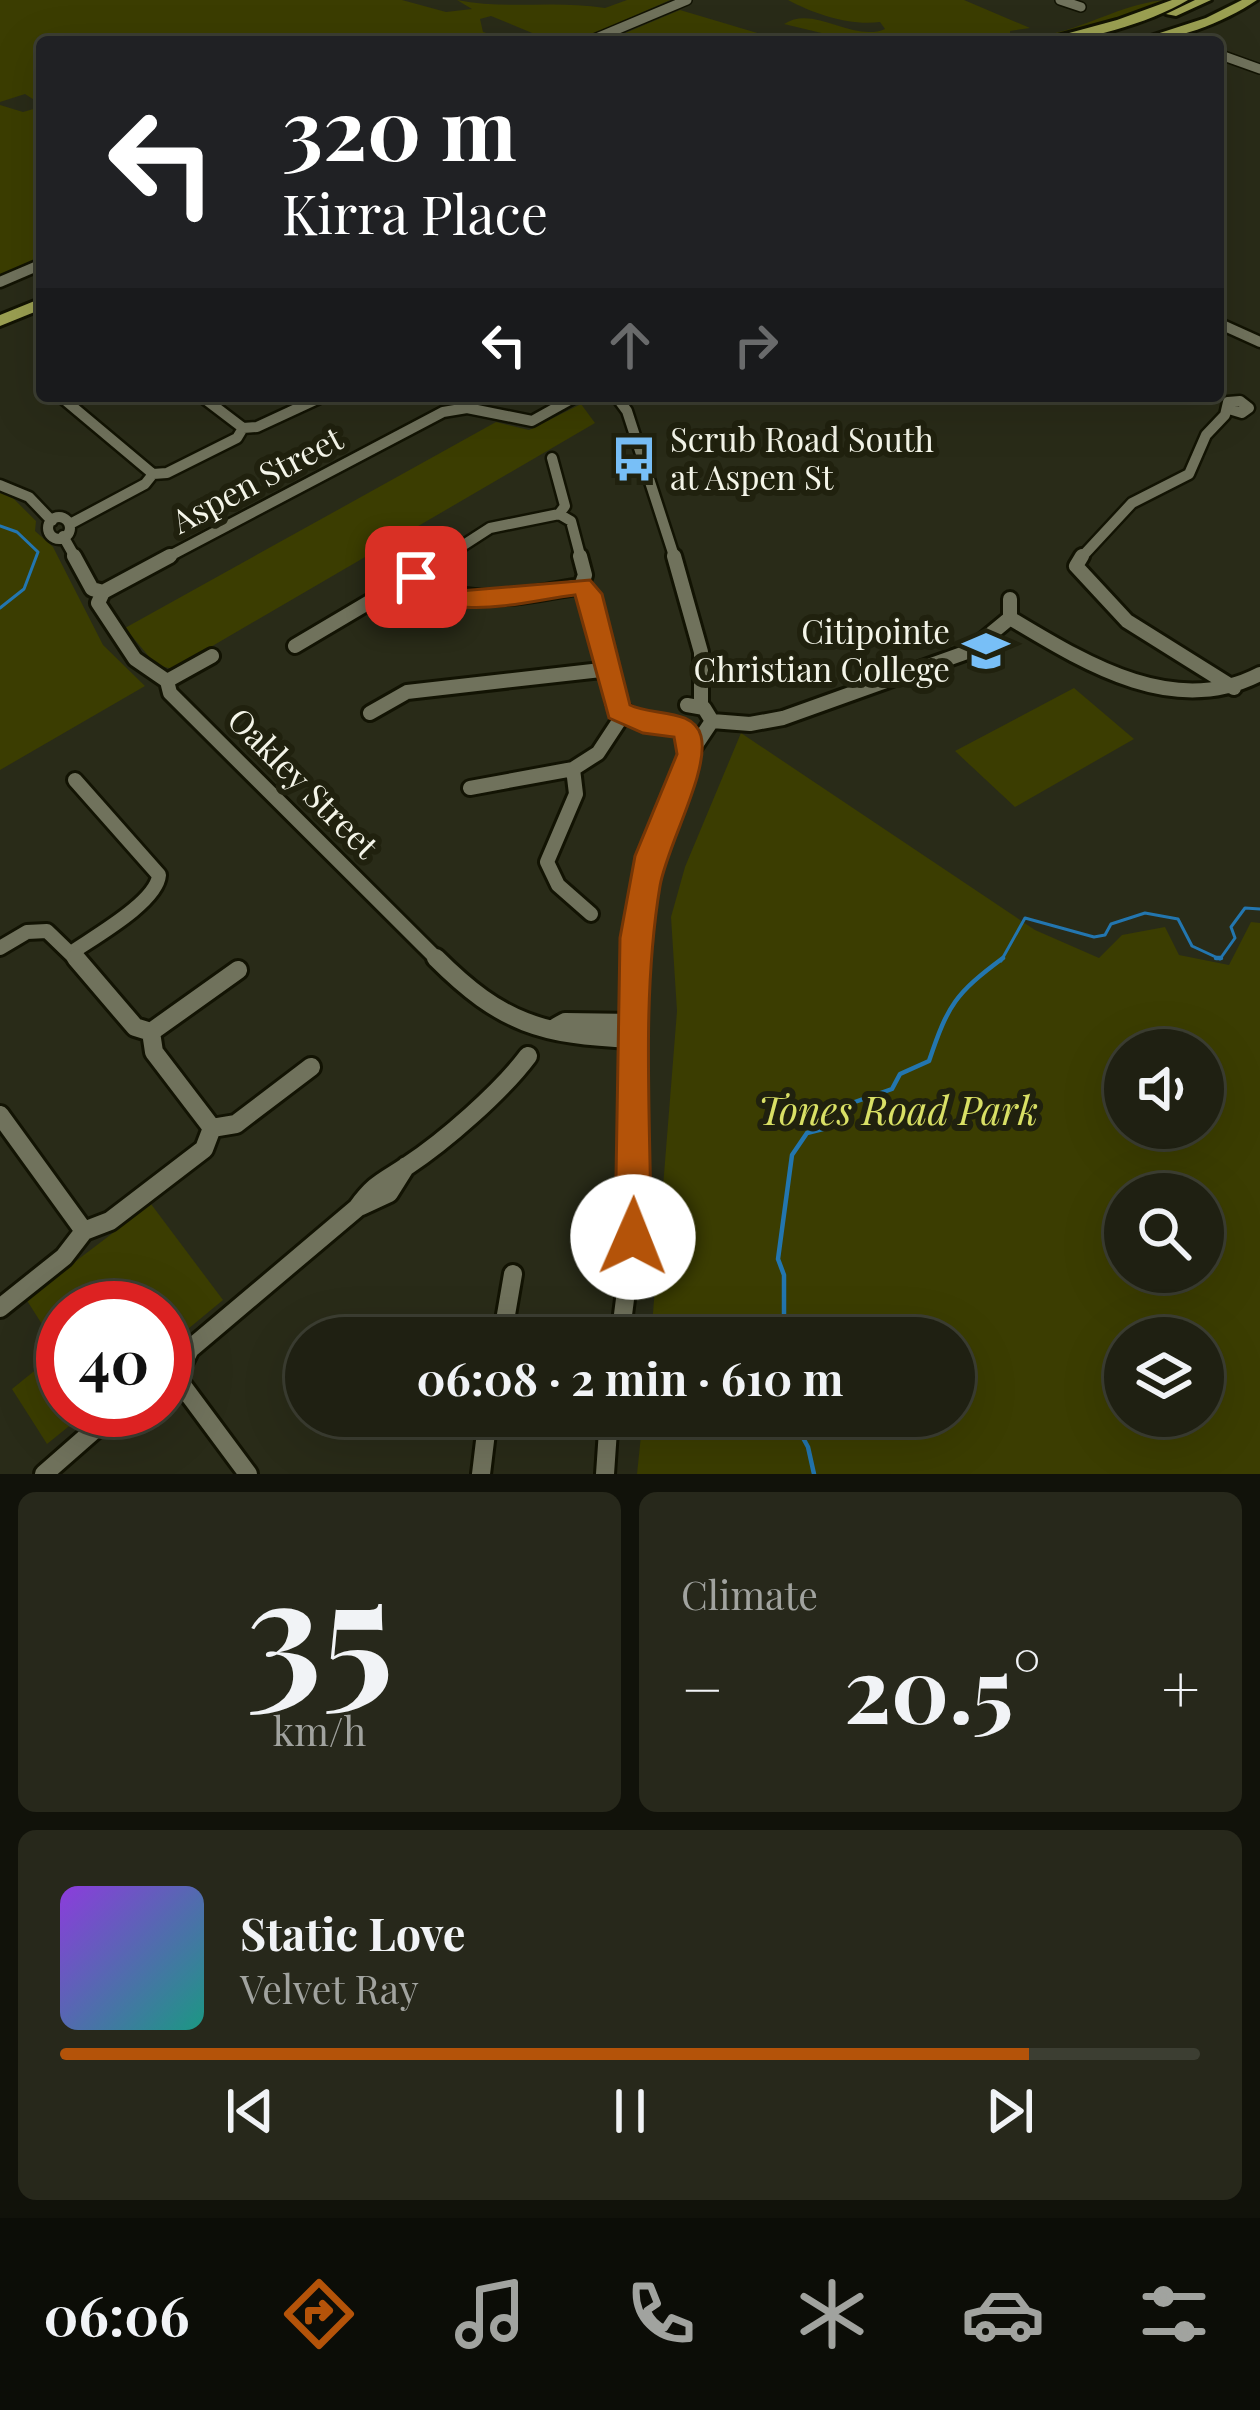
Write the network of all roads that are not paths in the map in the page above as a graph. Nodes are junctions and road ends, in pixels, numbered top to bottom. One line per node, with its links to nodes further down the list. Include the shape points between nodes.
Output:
1 (686, 0): 8 (street)
2 (1060, 0): 7 (street)
3 (1183, 0): 9 (highway)
4 (1205, 0): 10 (highway)
5 (1232, 0): 11 (highway)
6 (1251, 0): 12 (highway)
7 (1081, 7)
8 (601, 36)
9 (1067, 36)
10 (1102, 36)
11 (1137, 36)
12 (1158, 36)
13 (1224, 56): 14 (street)
14 (1260, 69)
15 (36, 266): 16 (street)
16 (0, 281)
17 (36, 295): 19 (highway)
18 (36, 306): 20 (highway)
19 (0, 310)
20 (0, 321)
21 (1224, 326): 22 (street)
22 (1260, 342)
23 (1260, 391): 30 (street)
24 (67, 402): 35 (street)
25 (209, 402): 33 (street)
26 (311, 402): 33 (street)
27 (472, 402): 31 (street)
28 (569, 402): 31 (street, via 532,422)
29 (628, 403): 52 (street, via 694,617 701,652)
30 (1246, 406): 32 (street); 49 (street, via 1230,401 1189,474 1132,503 1076,566 1139,631)
31 (467, 408): 41 (street, Aspen Street, via 347,460)
32 (1260, 419)
33 (243, 428): 35 (street, via 237,438)
34 (552, 458): 37 (street, via 565,506)
35 (153, 474): 38 (street)
36 (0, 484): 38 (street, Oakley Street, via 52,521 45,533)
37 (559, 514): 39 (street, via 490,528); 40 (street, via 571,521)
38 (68, 529): 41 (street, Oakley Street, via 92,589)
39 (416, 577): 40 (street, via 459,600); 44 (street)
40 (581, 586): 46 (street)
41 (104, 592): 48 (street, Oakley Street, via 98,602 123,645)
42 (1010, 599): 43 (street)
43 (1010, 618): 49 (street, via 1142,683 1209,694); 52 (street, via 970,651 783,718)
44 (295, 646)
45 (212, 656): 48 (street)
46 (610, 669): 50 (street, via 407,692); 51 (street, via 614,704)
47 (1260, 674): 49 (street)
48 (167, 681): 60 (street, Oakley Street, via 170,693 502,1015 564,1036)
49 (1234, 688)
50 (370, 713)
51 (626, 716): 52 (street, via 643,723); 53 (street, via 598,753)
52 (692, 719): 60 (street, via 690,754 644,876)
53 (573, 769): 55 (street); 56 (street, via 576,794 547,862 558,885)
54 (75, 780): 58 (street, via 159,884)
55 (470, 788)
56 (591, 914)
57 (0, 948): 58 (street, via 42,928)
58 (71, 953): 61 (street, via 135,1028)
59 (238, 970): 61 (street)
60 (633, 1031): 70 (street, via 633,1237)
61 (152, 1032): 65 (street, via 154,1052)
62 (528, 1056): 71 (street, via 407,1166 388,1193 357,1208)
63 (311, 1067): 65 (street, via 236,1124)
64 (0, 1114): 66 (street)
65 (212, 1127): 66 (street, via 204,1149 110,1221)
66 (84, 1231): 68 (street)
67 (513, 1274): 69 (street)
68 (0, 1308)
69 (506, 1317)
70 (623, 1317)
71 (192, 1347)
72 (192, 1405): 77 (street)
73 (85, 1437): 76 (street)
74 (485, 1437): 78 (street)
75 (608, 1437): 79 (street)
76 (43, 1472)
77 (248, 1474)
78 (481, 1474)
79 (605, 1474)

